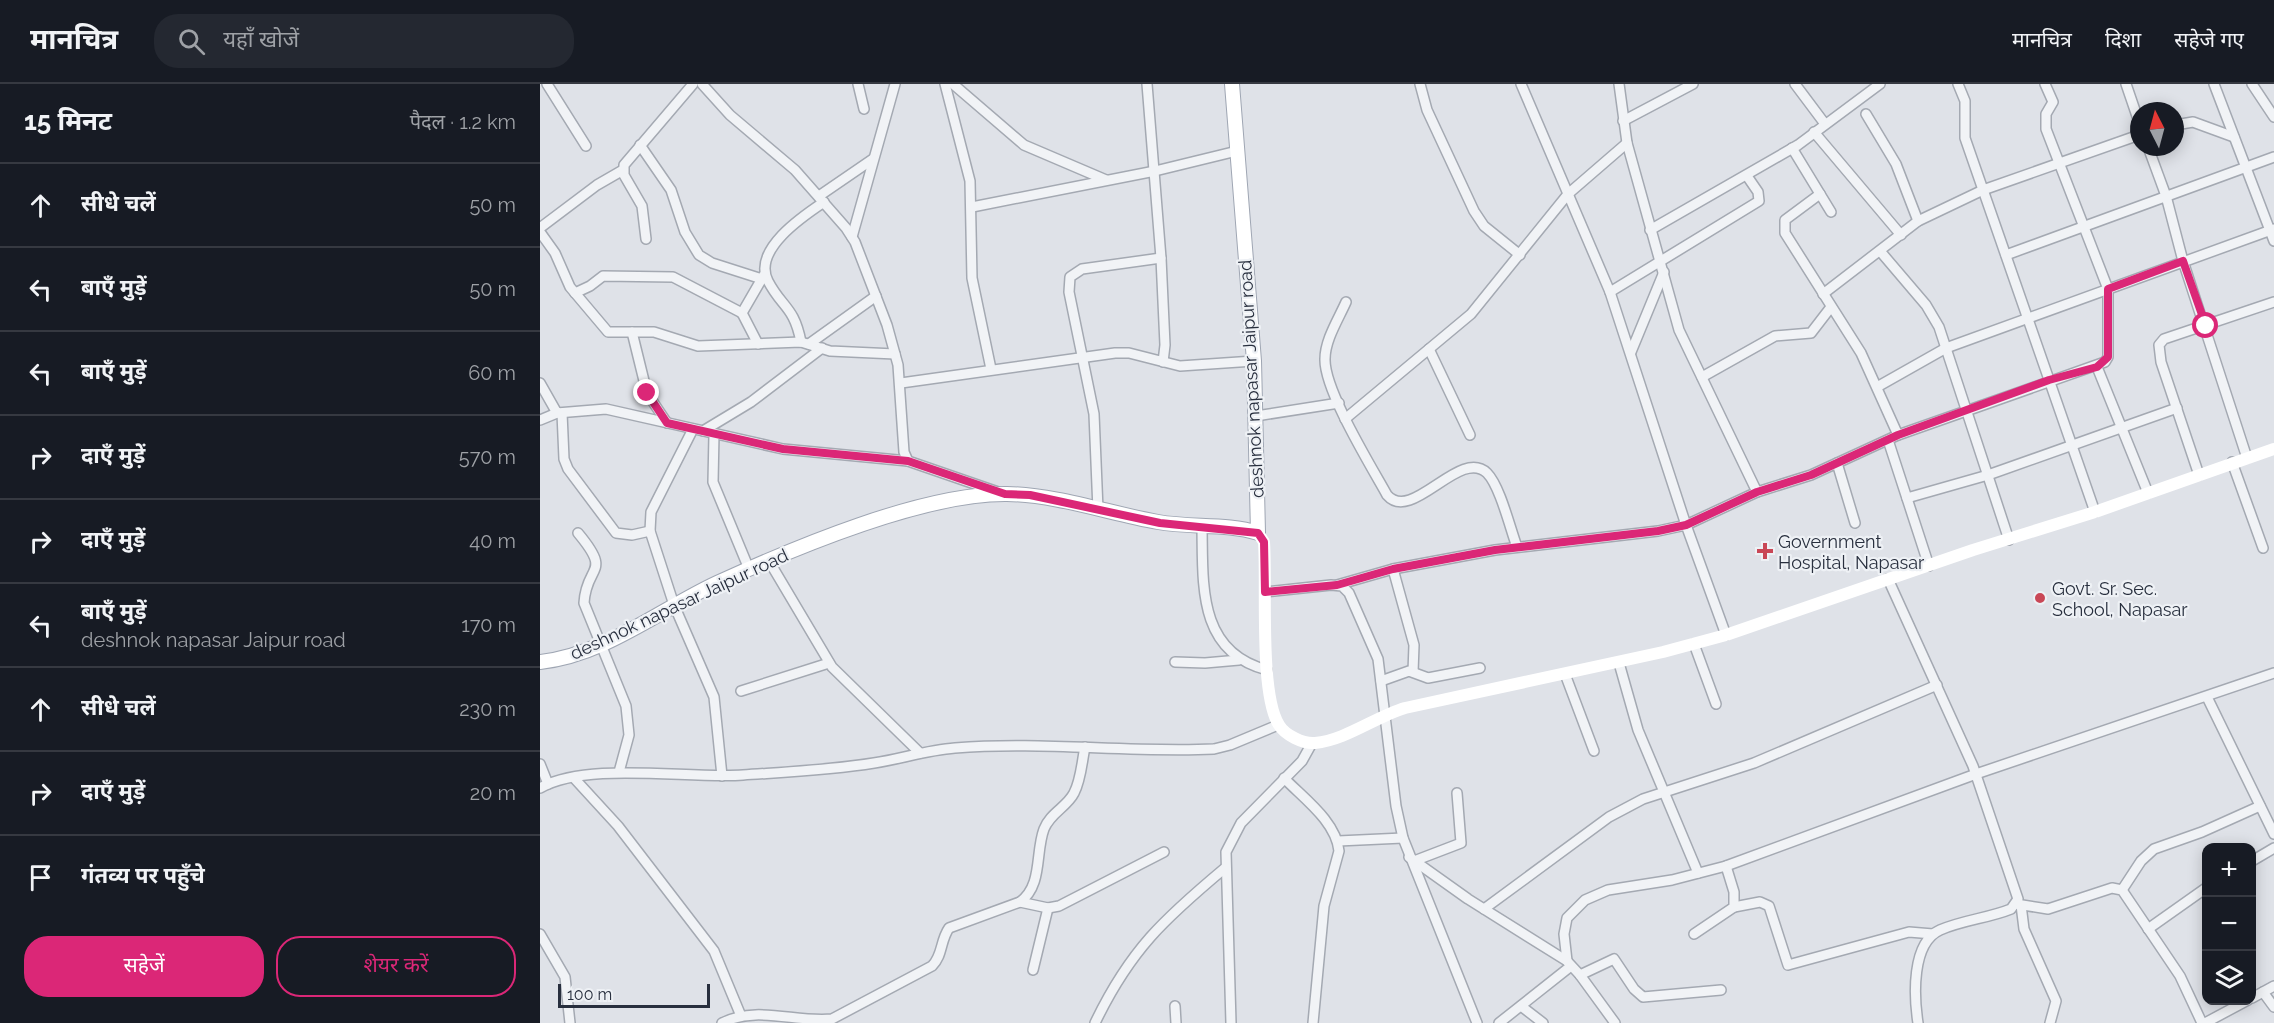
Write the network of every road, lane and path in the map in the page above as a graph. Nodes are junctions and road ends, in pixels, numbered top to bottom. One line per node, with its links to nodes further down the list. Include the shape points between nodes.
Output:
1 (547, 84): 33 (street)
2 (693, 84): 32 (street)
3 (702, 84): 49 (street)
4 (858, 84): 22 (street)
5 (895, 84): 38 (street)
6 (945, 84): 50 (street, via 970,181)
7 (953, 84): 44 (street, via 1024,146)
8 (1147, 84): 42 (street)
9 (1232, 84): 35 (main road, deshnok napasar Jaipur road)
10 (1420, 84): 62 (street, via 1427,110 1474,211 1484,226)
11 (1521, 84): 46 (street)
12 (1619, 84): 25 (street)
13 (1693, 84): 25 (street)
14 (1795, 84): 26 (street)
15 (1880, 84): 26 (street)
16 (1958, 84): 45 (street, via 1965,101 1965,138)
17 (2045, 84): 39 (street, via 2053,102 2046,114 2046,129)
18 (2126, 84): 21 (street)
19 (2214, 84): 29 (street)
20 (2252, 84): 24 (street)
21 (2132, 102)
22 (864, 109)
23 (1866, 114): 52 (street, via 1896,164)
24 (2274, 117)
25 (1623, 121): 31 (street)
26 (1825, 124): 28 (street)
27 (2184, 124): 29 (street, via 2193,122)
28 (1814, 132): 34 (street); 57 (street)
29 (2234, 137): 40 (street)
30 (2130, 138): 39 (street)
31 (1627, 143): 46 (street); 55 (street)
32 (640, 145): 41 (street); 68 (street, via 671,190 685,232 699,255 712,263)
33 (586, 146)
34 (1792, 148): 43 (street); 47 (street)
35 (1237, 151): 42 (street); 90 (main road, deshnok napasar Jaipur road)
36 (2151, 156): 48 (street)
37 (2274, 157): 40 (street)
38 (873, 159): 49 (street); 58 (street)
39 (2060, 163): 45 (street); 53 (street)
40 (2246, 168): 48 (street); 56 (street)
41 (623, 170): 54 (street, via 597,185); 59 (street, via 642,206)
42 (1155, 171): 44 (street); 64 (street)
43 (1747, 176): 55 (street); 65 (street, via 1759,201)
44 (1107, 180): 50 (street)
45 (1983, 190): 52 (street); 63 (street)
46 (1568, 194): 62 (street); 70 (street)
47 (1820, 194): 51 (street); 72 (street, via 1785,220 1783,226)
48 (2166, 196): 53 (street); 66 (street)
49 (821, 199): 58 (street); 68 (street, via 779,238 770,252)
50 (972, 207): 92 (street, via 972,278)
51 (1831, 212)
52 (1918, 221): 57 (street)
53 (2086, 225): 63 (street); 69 (street)
54 (540, 230): 71 (street)
55 (1650, 230): 65 (street)
56 (2272, 230): 60 (street); 66 (street)
57 (1901, 235): 61 (street)
58 (852, 237): 73 (street)
59 (646, 239)
60 (2274, 242)
61 (1880, 250): 72 (street); 84 (street, via 1933,316)
62 (1520, 255): 85 (street, via 1471,314)
63 (2006, 255): 78 (street)
64 (1161, 258): 88 (street, via 1082,269 1070,278 1069,292); 89 (street)
65 (1661, 259): 67 (street); 70 (street)
66 (2183, 261): 69 (street); 79 (street)
67 (1664, 272): 86 (street); 93 (street, via 1679,330)
68 (764, 276): 77 (street); 81 (street, via 795,316)
69 (2108, 289): 78 (street); 91 (street, via 2108,357)
70 (1610, 292): 86 (street)
71 (575, 293): 77 (street, via 603,276 667,276); 80 (street, via 608,332)
72 (1823, 294): 76 (street)
73 (876, 296): 81 (street); 87 (street)
74 (1346, 302): 98 (street, via 1325,359)
75 (2274, 302): 79 (street)
76 (1831, 307): 93 (street, via 1811,333 1775,336); 97 (street, via 1862,353)
77 (742, 313): 82 (street)
78 (2029, 318): 84 (street); 94 (street)
79 (2206, 326): 99 (street, via 2164,339 2158,345); 114 (street)
80 (632, 332): 82 (street, via 663,334 698,346); 105 (street, via 647,393)
81 (805, 343): 82 (street); 83 (street)
82 (758, 344)
83 (822, 348): 87 (street); 107 (street, via 751,402)
84 (1946, 348): 97 (street); 100 (street)
85 (1428, 349): 103 (street); 109 (street)
86 (1631, 352): 127 (street)
87 (894, 354): 95 (street)
88 (1084, 355): 89 (street, via 1129,353); 92 (street); 124 (street, via 1096,429)
89 (1163, 362): 90 (street, via 1193,366)
90 (1254, 362): 102 (main road, deshnok napasar Jaipur road)
91 (2097, 367): 94 (street); 106 (street)
92 (991, 369): 95 (street)
93 (1702, 377): 120 (street)
94 (2049, 380): 100 (street); 112 (street)
95 (901, 383): 115 (street, via 904,452)
96 (540, 384): 101 (street)
97 (1877, 387): 110 (street)
98 (1339, 403): 102 (street); 103 (street)
99 (2177, 408): 106 (street); 119 (street)
100 (1968, 411): 110 (street); 118 (street)
101 (560, 413): 104 (street); 105 (street, via 606,410); 129 (street, via 564,459 575,480 616,533)
102 (1256, 417): 131 (main road, deshnok napasar Jaipur road)
103 (1346, 419): 133 (street, via 1391,500 1412,499 1460,471 1480,467 1489,474)
104 (540, 420)
105 (667, 423): 107 (street)
106 (2121, 427): 112 (street); 121 (street)
107 (698, 430): 108 (street); 129 (street, via 651,512)
108 (714, 434): 115 (street, via 783,449); 137 (street, via 713,482)
109 (1470, 435)
110 (1898, 435): 111 (street)
111 (1888, 440): 117 (street); 123 (street)
112 (2071, 445): 118 (street); 125 (street)
113 (2274, 449): 114 (main road)
114 (2247, 458): 116 (main road)
115 (908, 461): 122 (street)
116 (2232, 462): 119 (main road); 134 (street)
117 (1837, 463): 120 (street); 126 (street)
118 (1988, 475): 123 (street); 132 (street)
119 (2199, 475): 121 (main road)
120 (1757, 492): 127 (street)
121 (2148, 493): 125 (main road)
122 (1005, 494): 124 (main road, deshnok napasar Jaipur road, via 1030,495); 135 (main road, deshnok napasar Jaipur road, via 933,504)
123 (1907, 498): 136 (street)
124 (1098, 510): 128 (main road, deshnok napasar Jaipur road)
125 (2095, 512): 132 (main road)
126 (1855, 523)
127 (1686, 525): 133 (street); 143 (street)
128 (1202, 528): 131 (main road, deshnok napasar Jaipur road); 146 (street, via 1205,607)
129 (650, 531): 142 (street)
130 (578, 533): 144 (street, via 597,561 584,603)
131 (1258, 533): 141 (main road, via 1264,542)
132 (2009, 540): 136 (main road)
133 (1517, 547): 138 (street)
134 (2263, 548)
135 (769, 561): 137 (main road, deshnok napasar Jaipur road); 149 (street)
136 (1929, 566): 139 (main road)
137 (749, 569): 142 (main road, deshnok napasar Jaipur road)
138 (1393, 569): 140 (street); 153 (street, via 1414,645)
139 (1888, 579): 143 (main road); 157 (street)
140 (1337, 585): 141 (street); 156 (street, via 1349,593 1378,659)
141 (1265, 592): 152 (main road)
142 (674, 605): 144 (main road, deshnok napasar Jaipur road); 170 (street, via 714,697)
143 (1726, 635): 145 (main road)
144 (602, 644): 148 (main road, deshnok napasar Jaipur road); 168 (street, via 628,721 629,735)
145 (1694, 644): 150 (main road); 160 (street)
146 (1239, 660): 147 (street); 152 (street)
147 (1175, 662)
148 (540, 663)
149 (829, 663): 158 (street); 166 (street)
150 (1619, 663): 155 (main road); 174 (street, via 1638,730)
151 (1480, 668): 153 (street, via 1428,678)
152 (1267, 670): 162 (main road)
153 (1413, 672): 156 (street)
154 (2274, 673): 159 (street)
155 (1565, 674): 161 (main road); 165 (street)
156 (1381, 681): 161 (street)
157 (1937, 685): 169 (street); 174 (street, via 1754,763)
158 (741, 691)
159 (2207, 697): 169 (street); 176 (street)
160 (1716, 704)
161 (1383, 715): 163 (main road, via 1332,739); 178 (street)
162 (1278, 725): 163 (main road, via 1294,738); 164 (street, via 1214,749)
163 (1312, 743): 172 (street, via 1302,761)
164 (1085, 747): 166 (street, via 963,747); 189 (street, via 1075,792 1045,828 1033,886)
165 (1594, 751)
166 (920, 753): 170 (street, via 873,763)
167 (540, 764): 173 (street)
168 (619, 772): 170 (street); 171 (street)
169 (1976, 774): 184 (street); 190 (street)
170 (722, 776)
171 (574, 778): 173 (street); 209 (street, via 618,826 714,951)
172 (1284, 778): 179 (street, via 1327,822); 185 (street, via 1241,824 1226,852)
173 (544, 786)
174 (1665, 792): 186 (street); 193 (street, via 1609,817)
175 (1457, 793): 182 (street, via 1461,843)
176 (2260, 806): 177 (street); 187 (street, via 2154,849 2140,861)
177 (2274, 834)
178 (1403, 837): 179 (street); 182 (street)
179 (1338, 841): 216 (street, via 1339,851 1324,906)
180 (2274, 848): 183 (street)
181 (1164, 852): 192 (street, via 1070,902)
182 (1412, 859): 193 (street); 217 (street)
183 (2256, 859)
184 (1726, 866): 186 (street); 191 (street)
185 (1225, 868): 213 (street, via 1143,943 1118,978); 215 (street)
186 (1698, 873): 198 (street, via 1608,890 1585,900 1565,925)
187 (2122, 890): 190 (street, via 2112,888 2048,909); 194 (street)
188 (2202, 891): 194 (street)
189 (1020, 902): 192 (street); 210 (street, via 949,928 941,954 932,966)
190 (2019, 905): 197 (street); 222 (street, via 2024,929 2056,1001)
191 (1734, 907): 196 (street); 197 (street, via 1760,902 1769,906 1788,965 1909,932)
192 (1048, 908): 199 (street)
193 (1484, 909): 198 (street)
194 (2148, 929): 223 (street, via 2180,976)
195 (540, 934): 211 (street, via 565,978)
196 (1694, 934)
197 (1933, 934): 221 (street, via 1916,973 1914,1000)
198 (1569, 963): 200 (street); 207 (street)
199 (1033, 970)
200 (1580, 975): 202 (street, via 1614,960 1643,997); 220 (street)
201 (2274, 986): 203 (street)
202 (1721, 990)
203 (2263, 992): 204 (street); 208 (street)
204 (2256, 996)
205 (2238, 1005): 223 (street)
206 (1175, 1006): 214 (street)
207 (1521, 1006): 218 (street); 219 (street)
208 (2274, 1007)
209 (741, 1016): 210 (street); 212 (street)
210 (832, 1021)
211 (570, 1023)
212 (722, 1023)
213 (1095, 1023)
214 (1176, 1023)
215 (1231, 1023)
216 (1313, 1023)
217 (1477, 1023)
218 (1500, 1023)
219 (1543, 1023)
220 (1615, 1023)
221 (1918, 1023)
222 (2050, 1023)
223 (2204, 1023)

